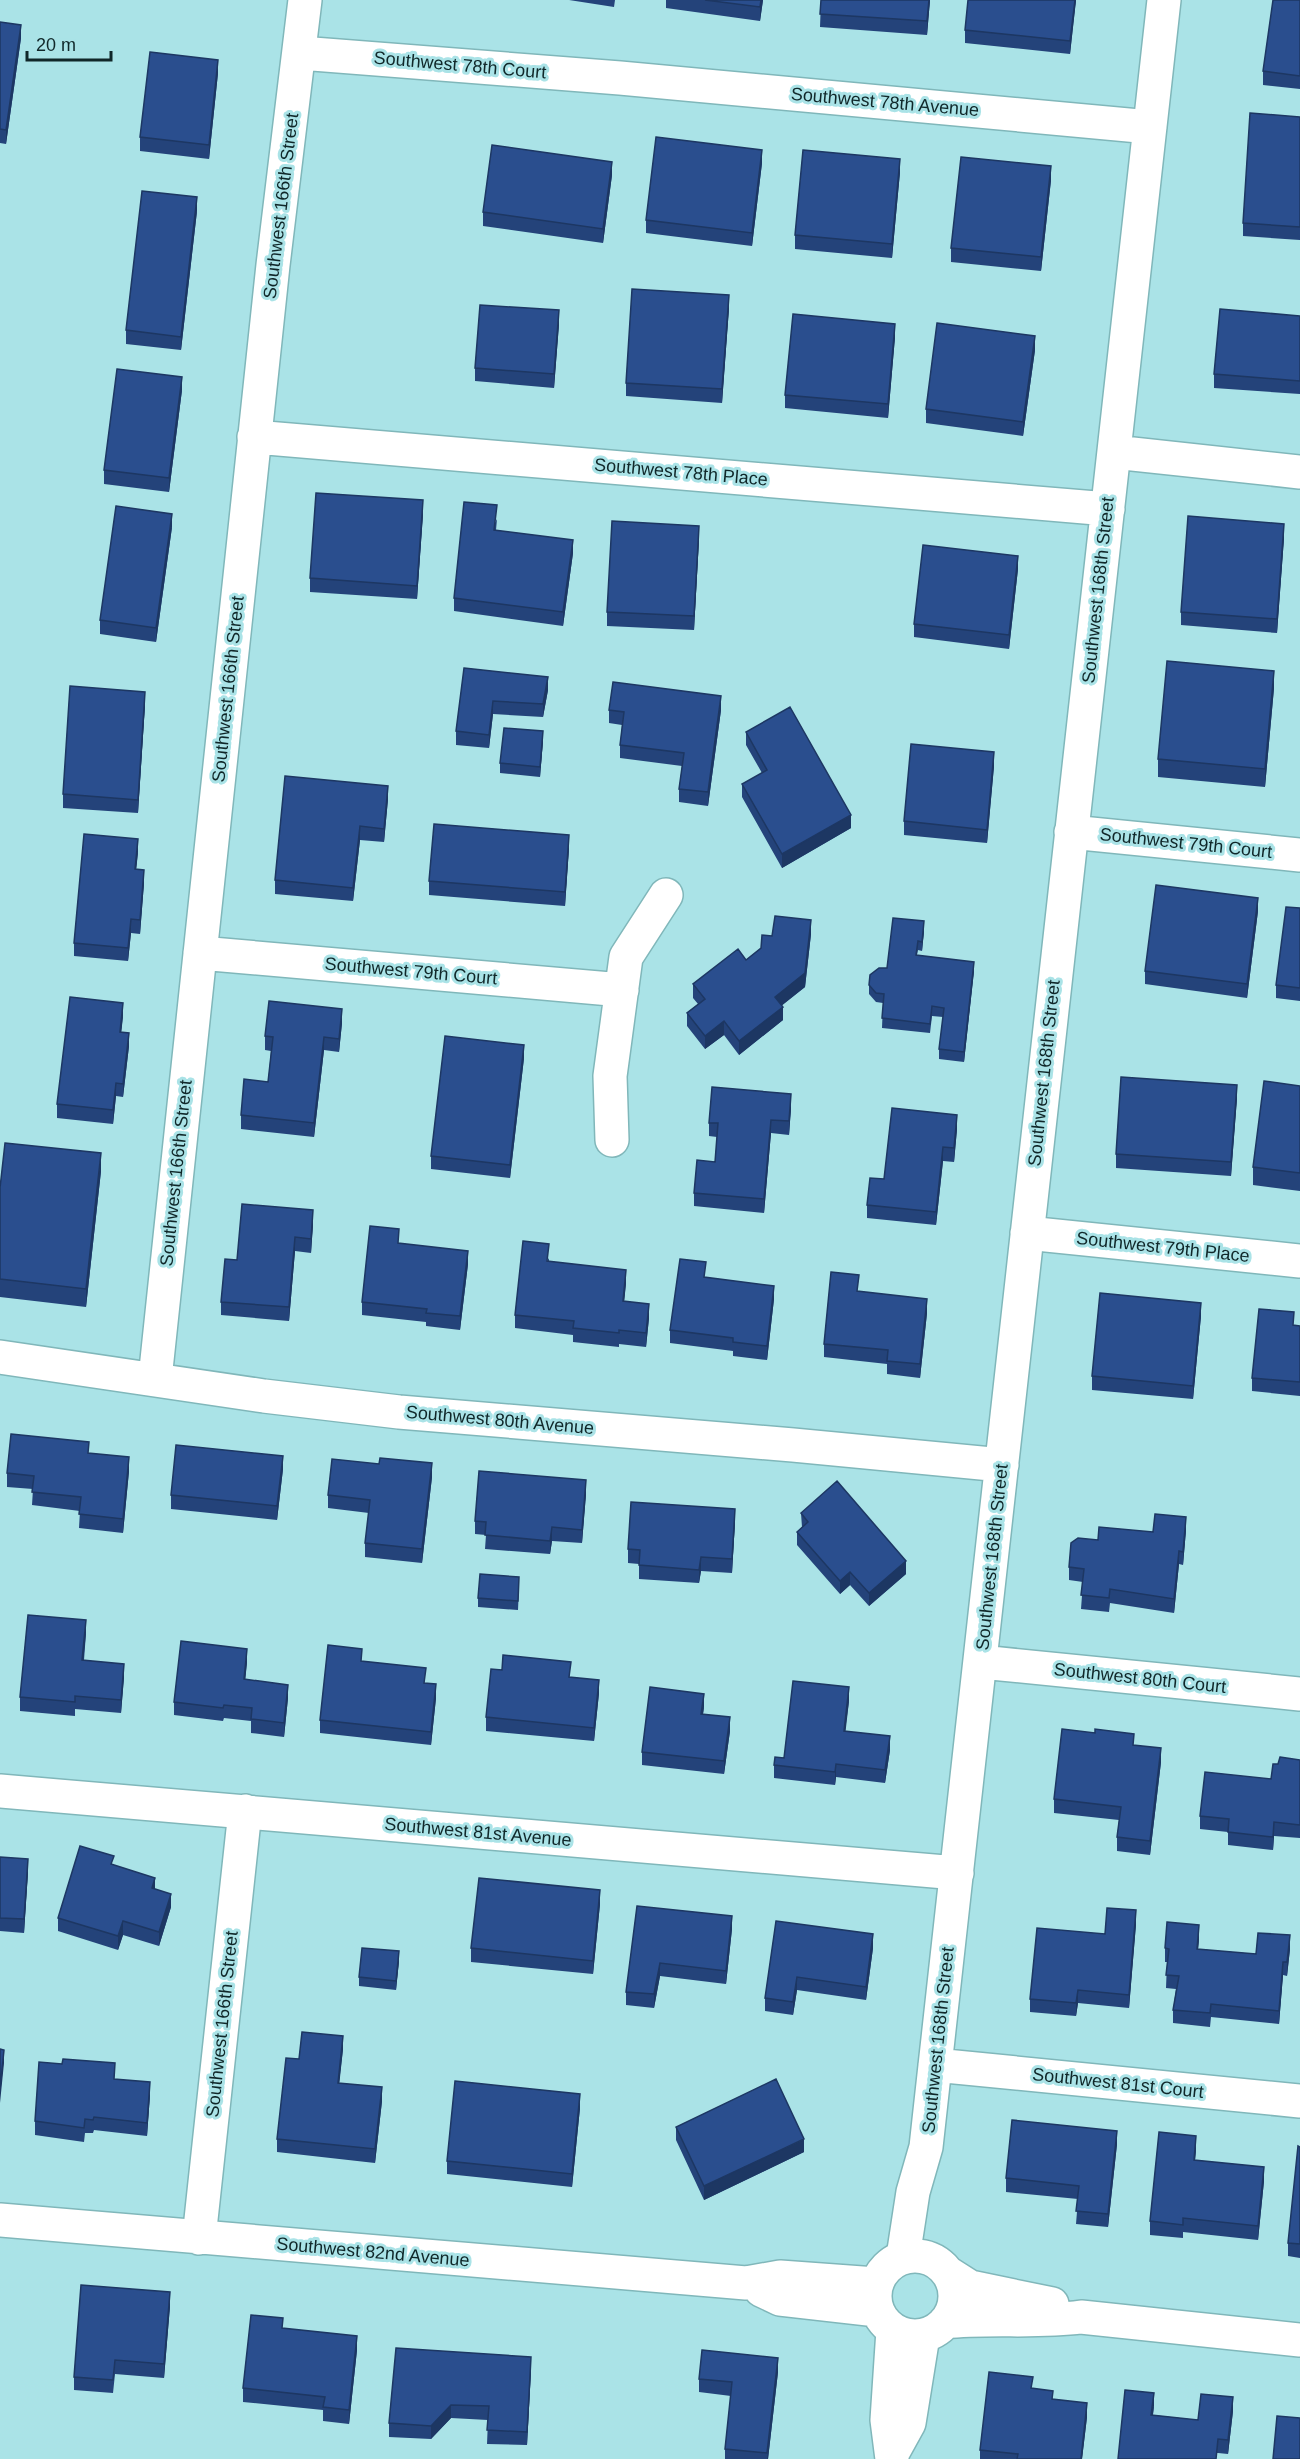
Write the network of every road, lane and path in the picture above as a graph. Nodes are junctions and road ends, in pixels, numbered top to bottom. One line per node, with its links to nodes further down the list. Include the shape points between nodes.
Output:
1 (305, 0): 3 (street, Southwest 166th Street)
2 (1164, 0): 5 (street, Southwest 168th Street)
3 (300, 53): 4 (street, Southwest 78th Court); 6 (street, Southwest 166th Street)
4 (620, 78): 5 (street, Southwest 78th Avenue)
5 (1150, 127): 7 (street, Southwest 168th Street)
6 (254, 437): 9 (street, Southwest 78th Place); 13 (street, Southwest 166th Street)
7 (1114, 452): 8 (street); 9 (street, Southwest 168th Street)
8 (1300, 472)
9 (1108, 509): 10 (street, Southwest 168th Street)
10 (1071, 832): 11 (street, Southwest 79th Court); 16 (street, Southwest 168th Street)
11 (1300, 855)
12 (666, 896): 14 (street, via 626,957)
13 (200, 953): 14 (street, Southwest 79th Court); 19 (street, Southwest 166th Street)
14 (622, 990): 15 (street, via 610,1076)
15 (612, 1140)
16 (1027, 1233): 17 (street, Southwest 79th Place); 20 (street, Southwest 168th Street)
17 (1300, 1262)
18 (0, 1357): 19 (street, Southwest 80th Avenue)
19 (155, 1379): 20 (street, Southwest 80th Avenue, via 399,1412)
20 (1002, 1466): 21 (street, Southwest 168th Street)
21 (981, 1662): 22 (street, Southwest 80th Court); 25 (street, Southwest 168th Street)
22 (1300, 1694)
23 (0, 1791): 24 (street, Southwest 81st Avenue)
24 (245, 1811): 25 (street, Southwest 81st Avenue); 29 (street, Southwest 166th Street)
25 (957, 1873): 26 (street, Southwest 168th Street)
26 (935, 2065): 27 (street, Southwest 81st Court); 30 (street, Southwest 168th Street, via 926,2147 913,2192)
27 (1300, 2101)
28 (0, 2220): 29 (street, Southwest 82nd Avenue)
29 (199, 2238): 31 (street, Southwest 82nd Avenue, via 746,2283 780,2277)
30 (926, 2263): 31 (street, via 891,2263 882,2273); 31 (street, via 954,2285 952,2311); 32 (street, Southwest 82nd Avenue, via 970,2287 1051,2304)
31 (903, 2316): 32 (street, Southwest 82nd Avenue, via 1047,2321); 34 (street, via 887,2420)
32 (1081, 2317): 33 (street, Southwest 82nd Avenue)
33 (1300, 2340)
34 (893, 2456)

